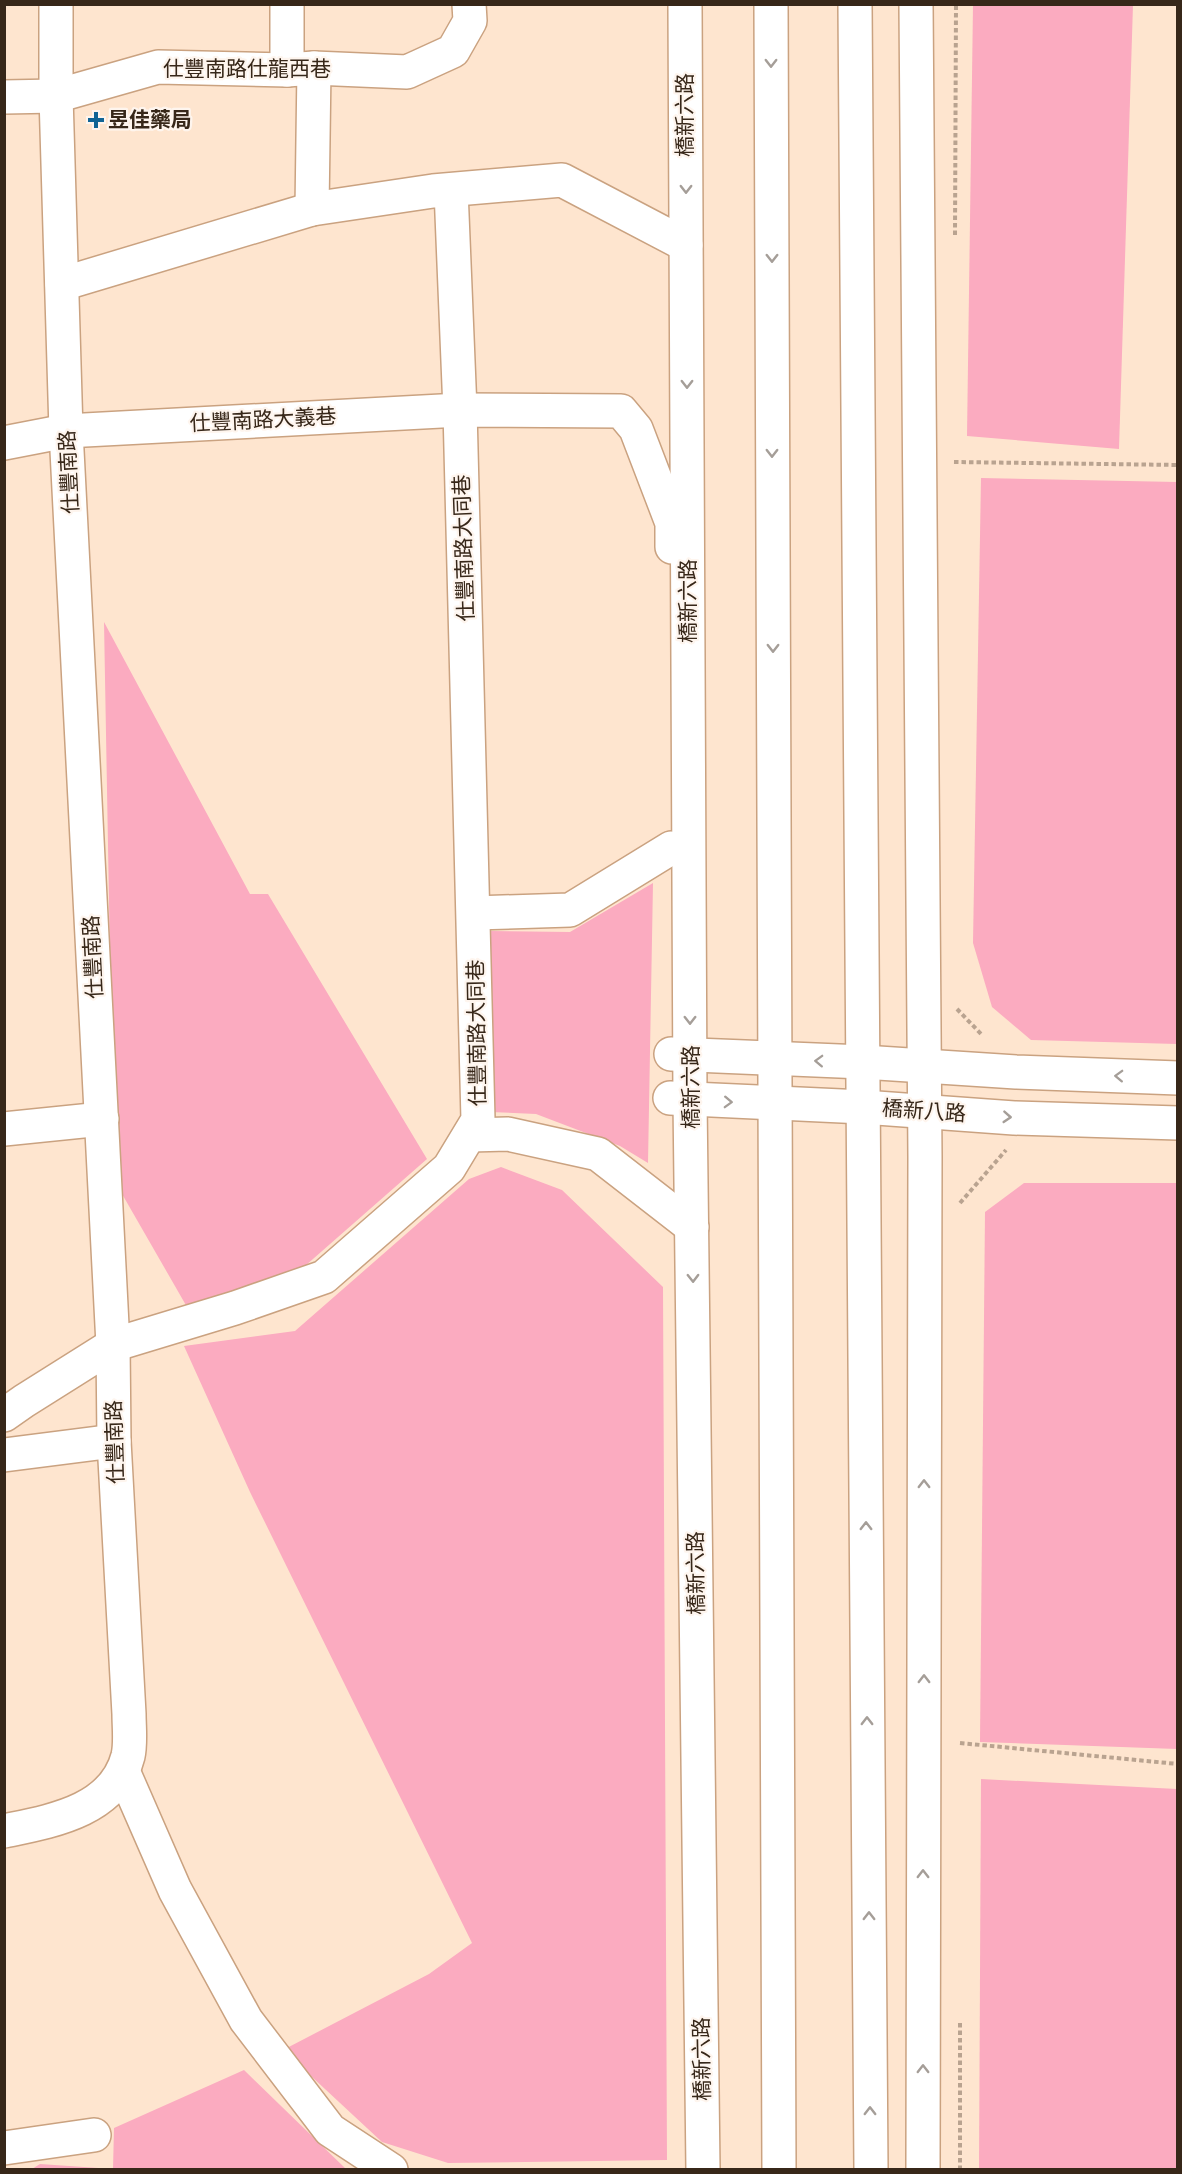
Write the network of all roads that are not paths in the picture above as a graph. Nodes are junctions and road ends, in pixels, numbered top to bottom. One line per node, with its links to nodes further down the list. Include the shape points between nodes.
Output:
1 (56, 4): 9 (street, 仕豐南路)
2 (287, 4): 8 (street)
3 (685, 4): 13 (street, 橋新六路, one-way to 13)
4 (771, 4): 21 (street, one-way to 21)
5 (855, 4): 22 (street)
6 (916, 4): 23 (street)
7 (469, 13): 8 (street, 仕豐南路仕龍西巷, via 453,51 407,72)
8 (301, 69): 9 (street, 仕豐南路仕龍西巷, via 158,67); 12 (street)
9 (56, 96): 10 (street, 仕豐南路仕龍西巷); 14 (street, 仕豐南路)
10 (4, 97)
11 (451, 190): 12 (street); 13 (street, via 562,180); 15 (street, 仕豐南路大同巷)
12 (312, 209): 14 (street)
13 (686, 245): 20 (street, 橋新六路, one-way to 20)
14 (62, 284): 16 (street, 仕豐南路)
15 (460, 410): 16 (street, 仕豐南路大義巷); 18 (street, via 621,411 636,429 672,523); 19 (street, 仕豐南路大同巷)
16 (66, 431): 17 (street, 仕豐南路大義巷); 29 (street, 仕豐南路)
17 (4, 443)
18 (671, 848): 19 (street, via 570,910); 20 (street, via 669,1030)
19 (474, 913): 32 (street, 仕豐南路大同巷, via 478,1120)
20 (680, 1054): 21 (street); 25 (street, 橋新六路)
21 (775, 1059): 22 (street, one-way to 21); 26 (street)
22 (863, 1062): 23 (street); 27 (street)
23 (924, 1067): 24 (street, one-way to 23); 28 (street)
24 (1178, 1078)
25 (680, 1099): 26 (street, 橋新八路, one-way to 26); 33 (street)
26 (775, 1104): 27 (street, 橋新八路); 44 (street)
27 (863, 1107): 28 (street, 橋新八路); 45 (street, one-way to 27)
28 (924, 1111): 30 (street, 橋新八路, one-way to 30); 46 (street, one-way to 28)
29 (102, 1119): 31 (street); 34 (street, 仕豐南路)
30 (1178, 1123)
31 (4, 1129)
32 (470, 1135): 33 (street, via 508,1134 598,1154); 34 (street, 仕豐南路大同巷, via 449,1168 324,1277)
33 (680, 1217): 43 (street, 橋新六路, one-way to 43)
34 (113, 1345): 35 (street, 仕豐南路大同巷); 36 (street, 仕豐南路)
35 (4, 1415)
36 (114, 1441): 37 (street); 38 (street, 仕豐南路, via 129,1714 128,1753)
37 (4, 1455)
38 (123, 1771): 39 (street, 仕豐南路, via 108,1791 90,1805 56,1820); 42 (street, via 175,1890 246,2020 330,2130)
39 (4, 1831)
40 (94, 2135): 41 (street)
41 (4, 2148)
42 (391, 2169)
43 (699, 2169)
44 (779, 2169)
45 (871, 2169)
46 (923, 2169)

